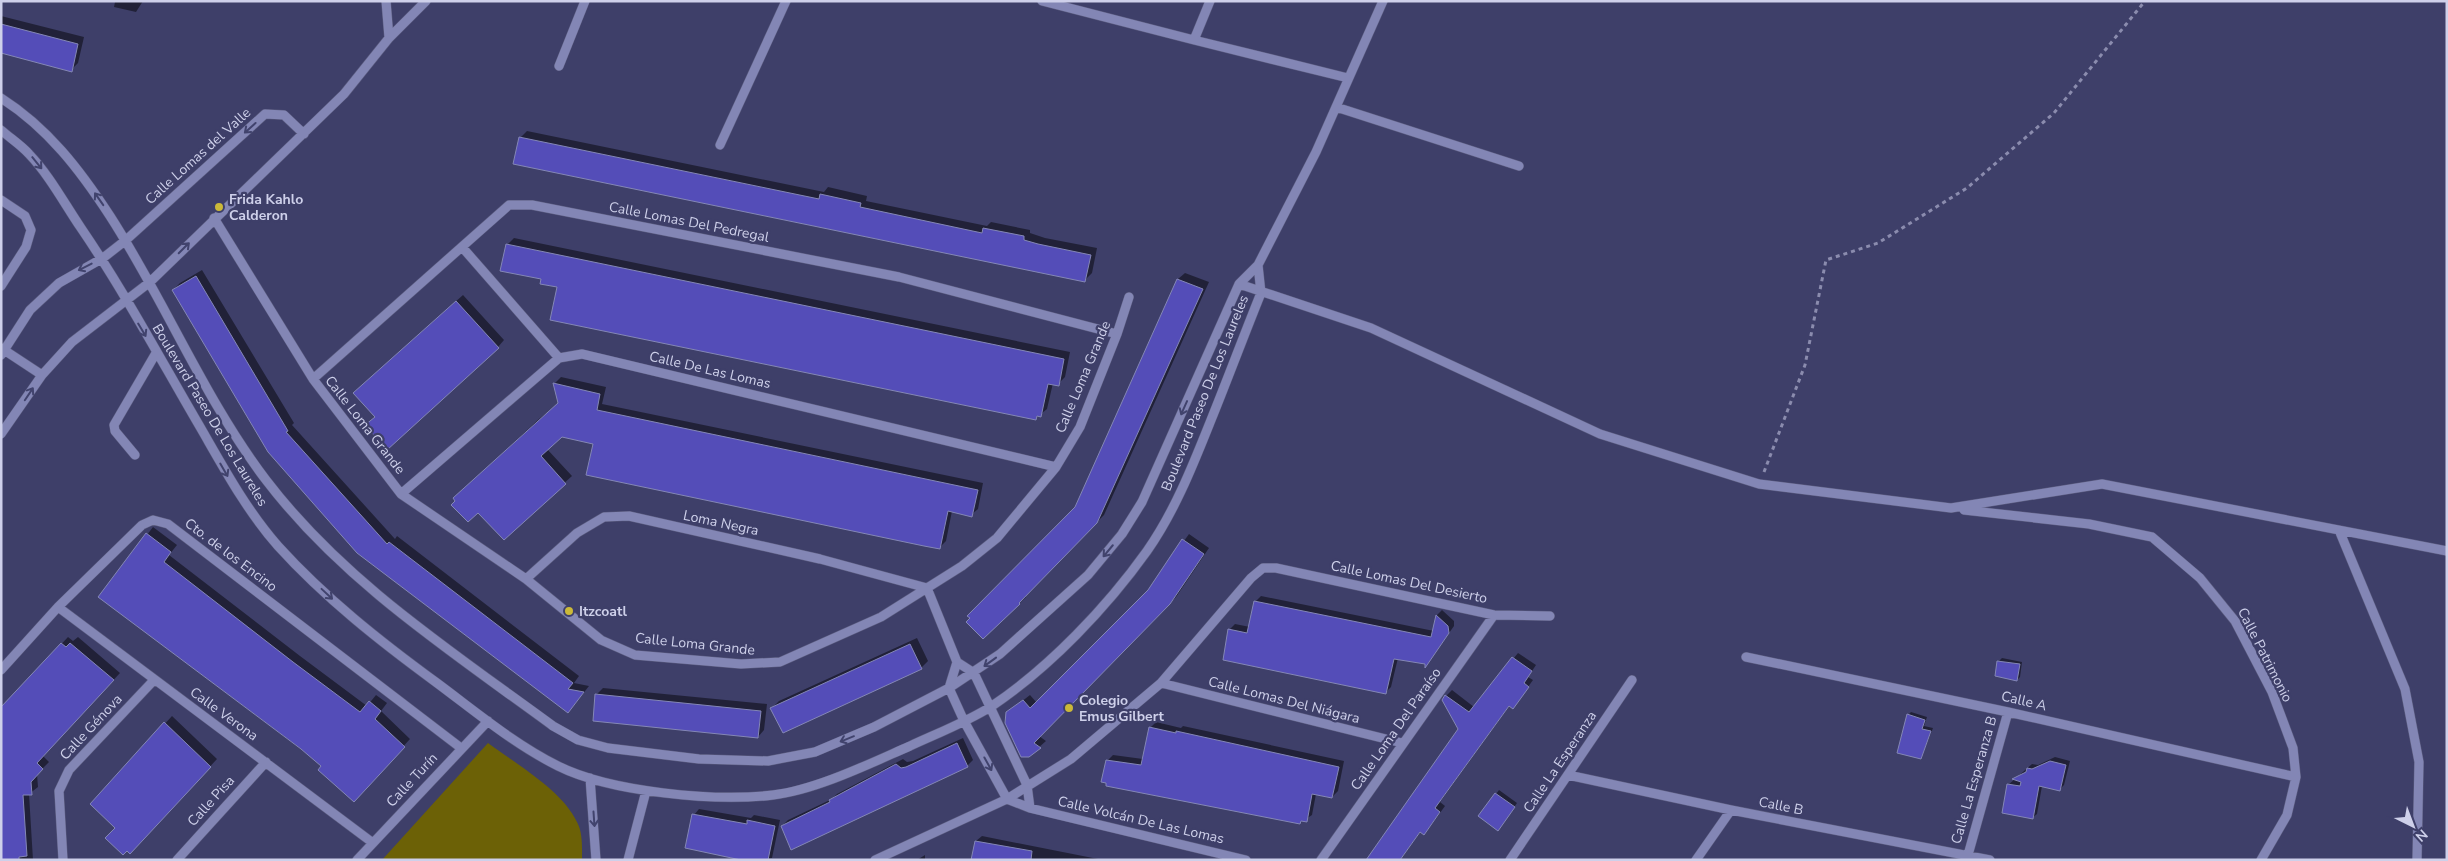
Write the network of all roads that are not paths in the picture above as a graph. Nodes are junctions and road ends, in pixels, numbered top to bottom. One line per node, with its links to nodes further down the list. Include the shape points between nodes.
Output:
1 (386, 1): 8 (street)
2 (426, 1): 8 (street)
3 (584, 1): 10 (street)
4 (786, 1): 16 (street)
5 (1042, 1): 9 (street)
6 (1210, 1): 9 (street)
7 (1383, 1): 11 (street)
8 (389, 38): 15 (street, via 344,94)
9 (1194, 40): 11 (street)
10 (560, 66)
11 (1348, 78): 13 (street)
12 (1, 98): 20 (street, Boulevard Paseo De Los Laureles, one-way to 12, via 70,160 26,114)
13 (1336, 107): 17 (street); 23 (street)
14 (1, 130): 22 (street, Boulevard Paseo De Los Laureles, one-way to 22, via 28,152 56,187)
15 (304, 134): 19 (street); 20 (street, Calle Lomas del Valle, one-way to 20, via 284,115 266,114)
16 (720, 146)
17 (1519, 166)
18 (1, 200): 26 (street, via 25,216 31,230 26,247)
19 (214, 218): 24 (street, one-way to 19); 35 (street, Calle Loma Grande)
20 (126, 240): 22 (street, Calle Lomas del Valle); 24 (street, Boulevard Paseo De Los Laureles)
21 (462, 247): 30 (street, Calle Lomas Del Pedregal, via 509,205 532,205 899,277); 33 (street); 35 (street, Calle Lomas Del Pedregal)
22 (103, 258): 29 (street, Boulevard Paseo De Los Laureles); 31 (street, Calle Lomas del Valle, one-way to 31, via 74,273 30,310)
23 (1258, 265): 25 (street); 27 (street)
24 (150, 282): 29 (street); 55 (street, Boulevard Paseo De Los Laureles, one-way to 24, via 874,727 824,748 768,761 699,759 608,748 578,740 552,726 384,602 296,516 237,439)
25 (1239, 284): 27 (street, Calle Patrimonio); 51 (street, Boulevard Paseo De Los Laureles, one-way to 51, via 1142,502 1122,534 1081,581 1000,654)
26 (1, 286)
27 (1261, 293): 40 (street, Calle Patrimonio, via 1370,328 1600,434 1759,484); 56 (street, Boulevard Paseo De Los Laureles, via 1191,469 1150,546 1125,580 1075,634 1027,680)
28 (1128, 297): 30 (street, Calle Loma Grande)
29 (126, 301): 32 (street, Boulevard Paseo De Los Laureles, one-way to 32); 34 (street, via 72,342)
30 (1117, 334): 38 (street, Calle Loma Grande, via 1080,427)
31 (2, 351): 34 (street)
32 (156, 353): 37 (street, via 114,425 115,431); 58 (street, Boulevard Paseo De Los Laureles, one-way to 58, via 244,503 278,545 379,639)
33 (559, 358): 38 (street, Calle De Las Lomas, via 582,354); 39 (street)
34 (42, 375): 36 (street, one-way to 34)
35 (313, 379): 39 (street, Calle Loma Grande)
36 (1, 434)
37 (135, 456)
38 (1056, 468): 44 (street, Calle Loma Grande, via 997,538)
39 (401, 494): 43 (street, Calle Loma Grande)
40 (1951, 508): 41 (street, via 2102,484); 64 (street, Calle Patrimonio, via 2089,524 2152,537 2200,578 2235,621 2272,692 2293,748)
41 (2339, 530): 42 (street); 85 (street, via 2405,689 2419,762)
42 (2447, 551)
43 (526, 579): 44 (street, Loma Negra, via 576,533 604,517 629,516 820,559); 44 (street, Calle Loma Grande, via 600,640 635,655 761,664 780,662 822,645 881,617)
44 (927, 588): 49 (street)
45 (58, 607): 50 (street, Cto. de los Encino); 52 (street, Calle Verona); 61 (street, Cto. de los Encino, via 142,525 153,520 168,524)
46 (1494, 615): 47 (street, Calle Lomas Del Desierto); 54 (street, Calle Lomas Del Desierto, via 1276,568 1263,568); 60 (street, Calle Loma Del Paraíso)
47 (1550, 616)
48 (1746, 657): 57 (street, Calle A)
49 (957, 662): 51 (street); 55 (street)
50 (1, 670)
51 (974, 673): 55 (street, Boulevard Paseo De Los Laureles); 56 (street)
52 (154, 680): 62 (street, Calle Verona); 73 (street, Calle Génova, via 69,770 59,791)
53 (1632, 680): 63 (street, Calle La Esperanza)
54 (1161, 683): 60 (street, Calle Lomas Del Niágara); 66 (street, via 1071,759)
55 (949, 688): 59 (street)
56 (990, 707): 59 (street, Boulevard Paseo De Los Laureles); 66 (street)
57 (2008, 712): 64 (street, Calle A); 72 (street, Calle La Esperanza B)
58 (488, 721): 61 (street, Calle Turín); 65 (street, Boulevard Paseo De Los Laureles, via 562,768)
59 (964, 721): 67 (street, Boulevard Paseo De Los Laureles, via 874,762 776,795 718,796); 68 (street, one-way to 68)
60 (1402, 743): 80 (street, Calle Loma Del Paraíso)
61 (461, 748): 71 (street, Calle Turín)
62 (266, 762): 71 (street, Calle Verona); 74 (street, Calle Pisa)
63 (1568, 775): 70 (street, Calle B); 81 (street, Calle La Esperanza)
64 (2296, 777): 84 (street, Calle Patrimonio, via 2287,815)
65 (590, 778): 67 (street, Boulevard Paseo De Los Laureles); 76 (street, one-way to 76)
66 (1027, 786): 68 (street); 69 (street)
67 (646, 790): 77 (street)
68 (1007, 799): 69 (street, Calle Volcán De Las Lomas); 78 (street)
69 (1030, 808): 79 (street, Calle Volcán De Las Lomas)
70 (1731, 810): 72 (street, Calle B); 82 (street)
71 (373, 843): 75 (street, Calle Turín)
72 (1968, 855): 83 (street, Calle B)
73 (63, 860)
74 (177, 860)
75 (357, 860)
76 (596, 860)
77 (628, 860)
78 (875, 860)
79 (1246, 860)
80 (1321, 860)
81 (1510, 860)
82 (1696, 860)
83 (1990, 860)
84 (2262, 860)
85 (2417, 860)

